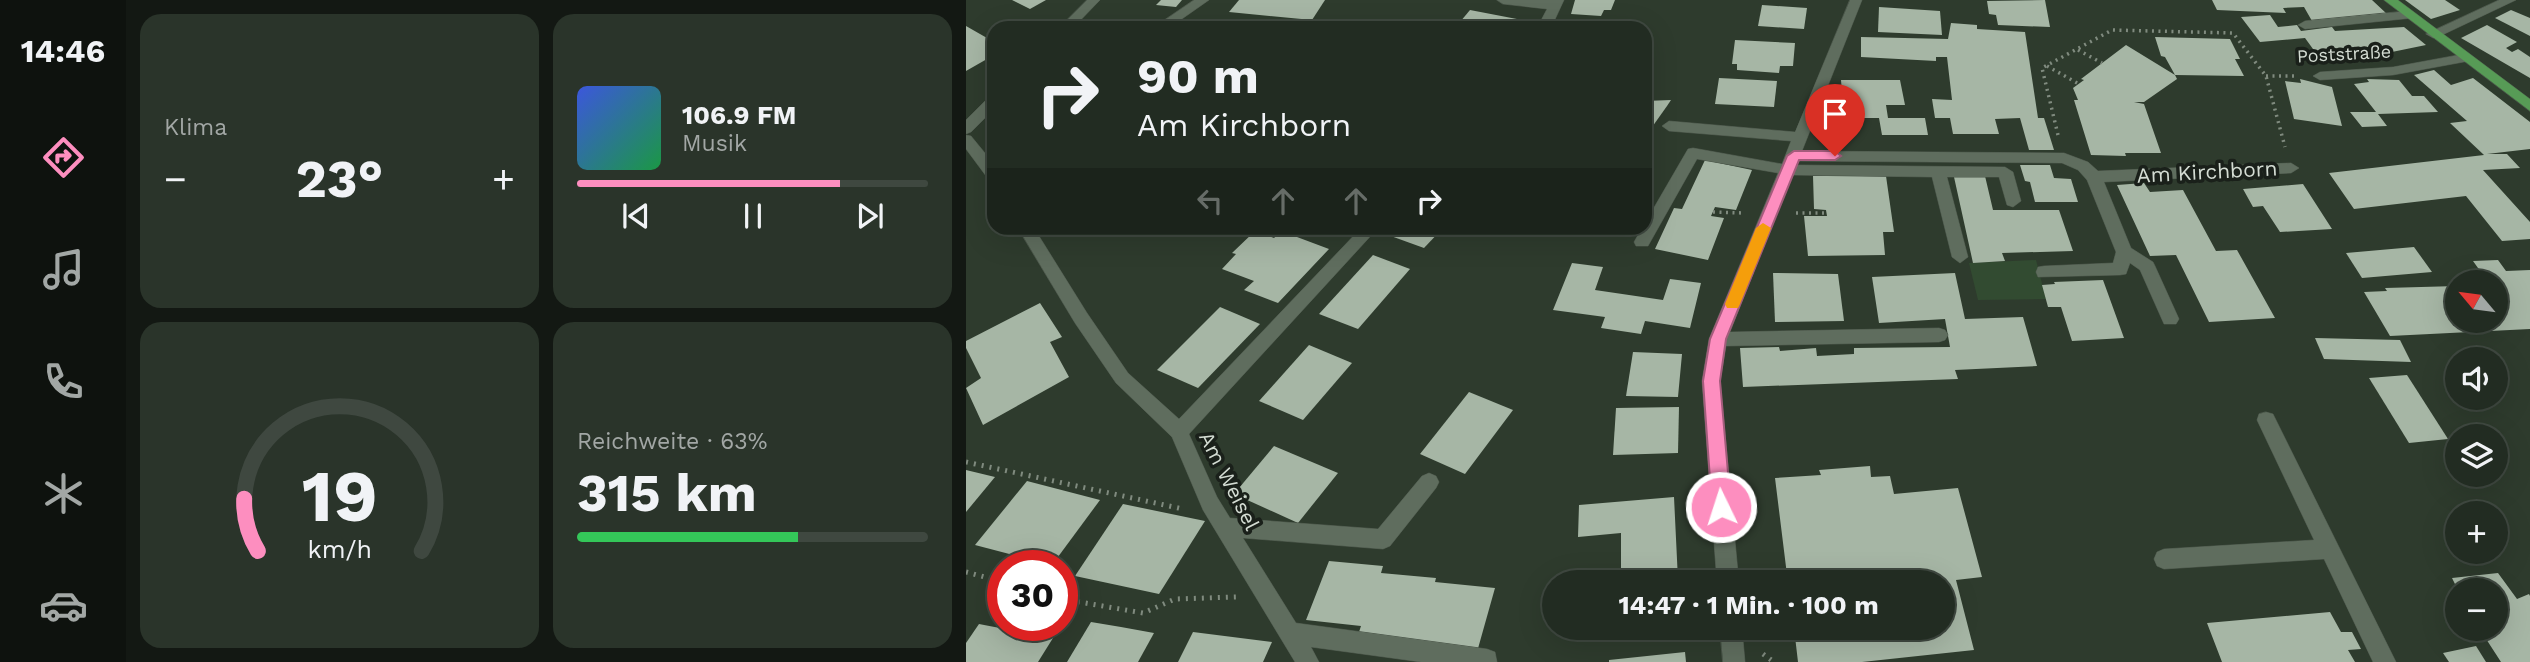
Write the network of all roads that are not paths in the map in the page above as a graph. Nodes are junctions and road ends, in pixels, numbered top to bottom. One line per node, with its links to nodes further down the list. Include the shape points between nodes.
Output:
1 (1094, 0): 9 (street)
2 (1203, 0): 10 (street)
3 (1503, 0): 7 (street)
4 (1856, 0): 20 (street)
5 (2390, 0): 8 (main road, Poststraße)
6 (2510, 0): 13 (street)
7 (1557, 3): 11 (street)
8 (2408, 15): 12 (street); 13 (main road, Poststraße)
9 (1073, 21)
10 (1171, 21)
11 (1548, 21)
12 (2305, 25)
13 (2432, 34): 14 (main road, Poststraße)
14 (2464, 58): 15 (street, Poststraße, via 2409,70); 16 (main road, Poststraße)
15 (2320, 76)
16 (2530, 106)
17 (987, 108): 19 (street)
18 (1669, 126): 20 (street)
19 (966, 130)
20 (1801, 137): 22 (street)
21 (966, 140): 23 (street)
22 (1791, 163): 25 (street); 26 (street, via 2064,158); 28 (street, via 1693,153); 38 (street)
23 (987, 166)
24 (2291, 168): 26 (street, Am Kirchborn)
25 (1938, 172): 27 (street, via 2006,172); 34 (street)
26 (2094, 177): 33 (street)
27 (2013, 201)
28 (1652, 225)
29 (1030, 235): 40 (street, Am Weisel, via 1122,377)
30 (1363, 235): 40 (street)
31 (1646, 235): 32 (street)
32 (1642, 242)
33 (2124, 253): 35 (street, via 2120,269); 36 (street, via 2147,266)
34 (1960, 257)
35 (2044, 272)
36 (2170, 320)
37 (1939, 335): 38 (street)
38 (1718, 339): 45 (street, via 1711,381)
39 (2266, 420): 43 (street)
40 (1180, 432): 42 (street, Am Weisel)
41 (1429, 482): 42 (street, via 1383,539)
42 (1225, 527): 46 (street, Am Weisel)
43 (2330, 549): 44 (street); 51 (street)
44 (2164, 559)
45 (1727, 570)
46 (1290, 633): 48 (street); 49 (street, Am Weisel)
47 (1732, 640): 50 (street)
48 (1487, 660)
49 (1308, 662)
50 (1734, 662)
51 (2385, 662)

